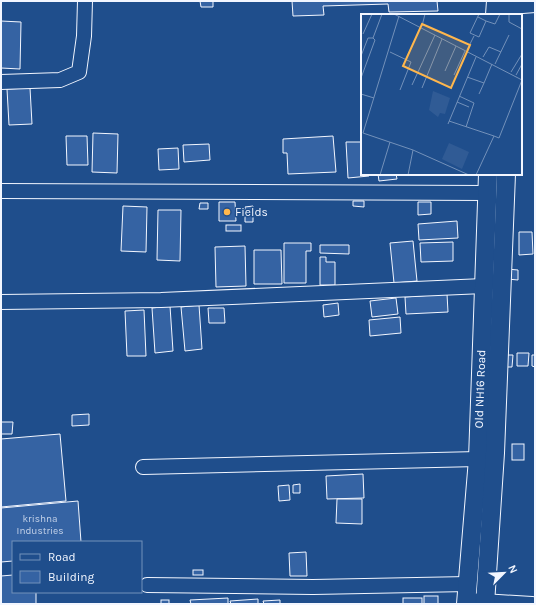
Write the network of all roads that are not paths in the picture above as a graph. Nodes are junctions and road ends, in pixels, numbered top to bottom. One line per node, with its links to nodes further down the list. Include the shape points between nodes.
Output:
1 (85, 1): 4 (street, via 80,72 60,80)
2 (535, 5): 3 (street)
3 (504, 8)
4 (1, 82)
5 (488, 175): 8 (main road, Old NH16 Road)
6 (506, 175): 15 (main road, Old NH16 Road, via 495,445)
7 (1, 191): 8 (street)
8 (487, 193): 9 (main road, Old NH16 Road)
9 (484, 286): 10 (street, via 161,300); 11 (main road, Old NH16 Road)
10 (1, 302)
11 (478, 459): 12 (street); 14 (main road, Old NH16 Road)
12 (143, 467)
13 (147, 584): 14 (street, via 313,587)
14 (467, 596): 15 (street)
15 (485, 603): 16 (street)
16 (532, 604)

